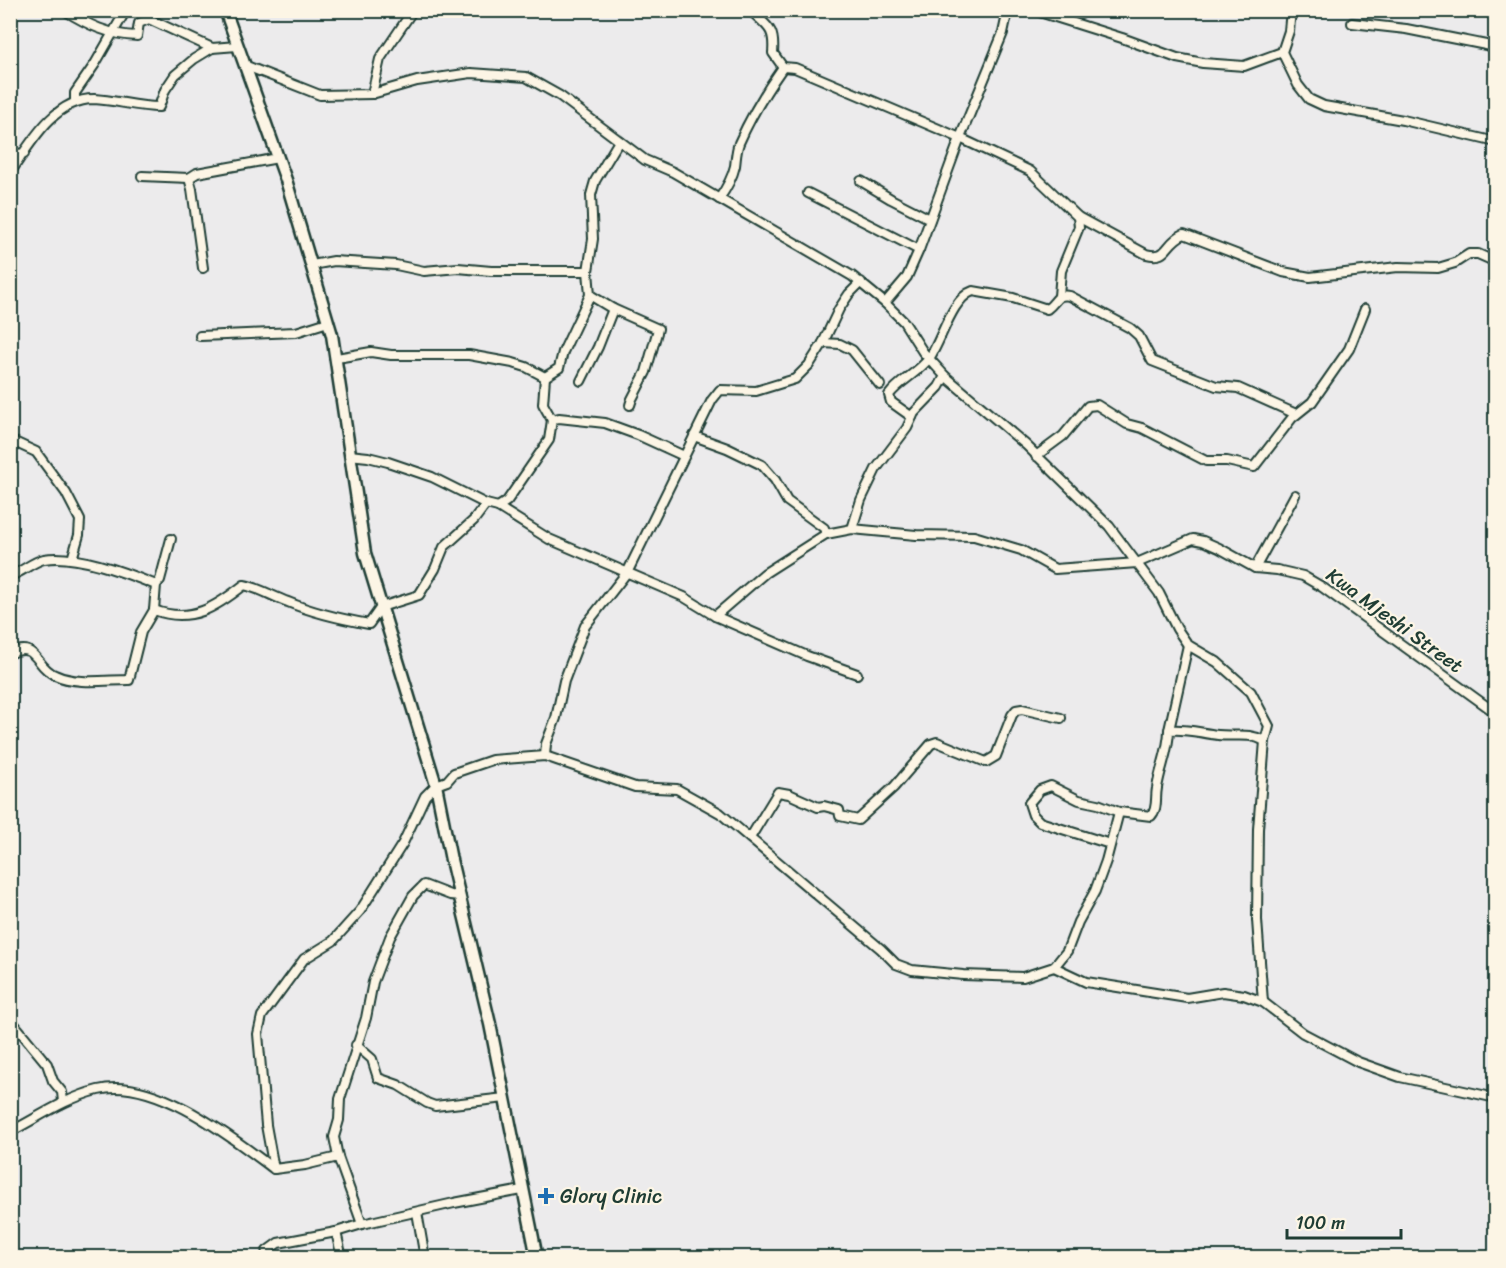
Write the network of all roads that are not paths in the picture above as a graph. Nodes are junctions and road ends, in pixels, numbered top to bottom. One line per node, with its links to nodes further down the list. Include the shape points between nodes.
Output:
1 (64, 10): 10 (street, via 91,27)
2 (126, 10): 10 (street)
3 (225, 10): 11 (main road)
4 (413, 10): 17 (street, via 380,59)
5 (750, 10): 16 (street, via 768,26 776,40 773,53)
6 (1008, 10): 19 (street)
7 (1033, 10): 14 (street, via 1203,63 1244,66)
8 (1291, 10): 14 (street)
9 (1352, 23): 12 (street)
10 (112, 33): 13 (street, via 137,36 139,23 148,19); 18 (street, via 75,93)
11 (237, 46): 13 (street); 15 (main road)
12 (1496, 47)
13 (212, 48): 18 (street, via 175,75 159,107 93,99)
14 (1282, 52): 21 (street, via 1298,85 1309,99 1324,106)
15 (244, 65): 17 (street, via 321,95); 24 (main road)
16 (783, 67): 19 (street, via 795,68); 30 (street, via 760,100)
17 (372, 93): 20 (street, via 471,73 526,77 560,96)
18 (75, 102): 23 (street, via 54,116)
19 (960, 138): 31 (street, via 1030,171); 32 (street)
20 (619, 141): 30 (street, via 645,160); 37 (street, via 591,195 593,239)
21 (1496, 142)
22 (10, 153): 23 (street)
23 (24, 154): 25 (street)
24 (278, 158): 27 (street); 35 (main road)
25 (10, 173)
26 (142, 176): 27 (street)
27 (189, 177): 36 (street)
28 (861, 181): 32 (street)
29 (808, 193): 33 (street)
30 (719, 199): 38 (street)
31 (1078, 217): 34 (street, via 1146,254 1162,254 1174,238 1184,234 1283,273 1310,276 1398,267 1438,268 1469,254); 40 (street, via 1079,227 1061,271)
32 (930, 219): 33 (street)
33 (919, 250): 41 (street, via 907,277)
34 (1496, 262)
35 (312, 266): 37 (street, via 334,261 396,265 424,272 458,268); 44 (main road)
36 (202, 268)
37 (588, 271): 39 (street)
38 (861, 282): 41 (street); 46 (street, via 839,309)
39 (590, 295): 42 (street); 50 (street, via 559,368)
40 (1059, 296): 48 (street, via 1047,309 1013,298 967,293); 54 (street, via 1070,296 1130,328 1139,336 1152,361 1216,386 1238,388)
41 (885, 303): 48 (street, via 904,322)
42 (613, 309): 51 (street); 53 (street, via 658,329 646,372)
43 (1365, 309): 54 (street, via 1349,349 1312,402)
44 (328, 322): 45 (street, via 296,332); 47 (main road)
45 (200, 336)
46 (823, 343): 52 (street, via 852,350); 57 (street, via 795,379 756,391 720,390)
47 (337, 358): 50 (street, via 371,351 391,355 470,355 496,358); 59 (main road)
48 (929, 359): 49 (street); 55 (street, via 889,395 891,402)
49 (945, 376): 55 (street); 61 (street)
50 (545, 377): 56 (street, via 543,404)
51 (581, 381)
52 (880, 385)
53 (630, 405)
54 (1296, 414): 61 (street, via 1254,467 1206,461 1127,424 1097,405 1088,406 1063,436)
55 (912, 417): 65 (street, via 876,469)
56 (552, 420): 60 (street, via 605,423); 64 (street, via 549,440 507,501)
57 (694, 436): 60 (street); 66 (street, via 762,465 787,501 824,528)
58 (10, 440): 68 (street, via 36,452 66,493 80,520)
59 (349, 455): 63 (street, via 388,462 432,477); 74 (main road, via 365,553)
60 (684, 456): 71 (street)
61 (1036, 456): 69 (street, via 1109,526)
62 (1295, 495): 70 (street)
63 (486, 504): 64 (street); 74 (street, via 444,547 419,595)
64 (498, 507): 71 (street, via 549,539)
65 (852, 529): 66 (street, Kwa Mjeshi Street); 69 (street, Kwa Mjeshi Street, via 974,536 1021,550 1055,569)
66 (826, 534): 76 (street, via 765,573)
67 (171, 539): 73 (street)
68 (72, 559): 72 (street, via 43,560); 73 (street)
69 (1137, 562): 70 (street, Kwa Mjeshi Street, via 1193,539); 79 (street)
70 (1255, 568): 82 (street, Kwa Mjeshi Street, via 1303,576 1322,586)
71 (628, 571): 76 (street); 86 (street, via 585,626 564,681)
72 (10, 576)
73 (156, 585): 75 (street)
74 (381, 607): 77 (main road); 78 (street)
75 (154, 610): 78 (street, via 167,615 203,612 244,585 315,612); 80 (street, via 141,632 129,680 53,675 31,651 20,649)
76 (715, 616): 81 (street)
77 (385, 619): 78 (street); 87 (main road)
78 (369, 624)
79 (1188, 645): 84 (street); 85 (street, via 1217,662 1251,692 1269,726)
80 (10, 654)
81 (858, 674)
82 (1496, 713)
83 (1061, 718): 89 (street, via 1017,710 996,756 986,762 937,742 931,744 858,820 840,816 839,810 777,792)
84 (1169, 730): 85 (street, via 1254,735); 88 (street, via 1155,812 1151,816)
85 (1265, 741): 93 (street, via 1258,829 1257,920)
86 (545, 756): 87 (street, via 492,760 454,773); 89 (street, via 636,787 677,789 720,813)
87 (436, 785): 91 (main road); 101 (street, via 425,796 403,843 360,911 333,941 304,959 262,1016 258,1034)
88 (1119, 812): 90 (street); 90 (street, via 1079,800 1051,786 1040,790 1029,803 1040,822)
89 (750, 838): 92 (street, via 896,964 942,974 1023,977)
90 (1110, 844): 92 (street, via 1095,891 1067,951)
91 (460, 896): 95 (street, via 424,885 413,896 384,948); 96 (main road)
92 (1054, 967): 93 (street, via 1086,981 1187,998 1223,992)
93 (1263, 1002): 97 (street, via 1302,1033 1358,1062 1400,1077)
94 (10, 1019): 98 (street, via 47,1064)
95 (356, 1045): 96 (street, via 372,1059 378,1078 398,1085 426,1103 442,1106); 100 (street, via 340,1099 334,1137)
96 (506, 1098): 102 (main road)
97 (1496, 1098)
98 (63, 1102): 99 (street); 101 (street, via 100,1089 128,1088 171,1102 218,1128)
99 (10, 1132)
100 (338, 1157): 101 (street); 104 (street)
101 (274, 1169)
102 (522, 1190): 103 (street); 109 (main road)
103 (417, 1212): 104 (street); 108 (street)
104 (362, 1224): 105 (street)
105 (336, 1232): 106 (street, via 278,1244); 107 (street)
106 (265, 1257)
107 (342, 1257)
108 (425, 1257)
109 (537, 1257)

